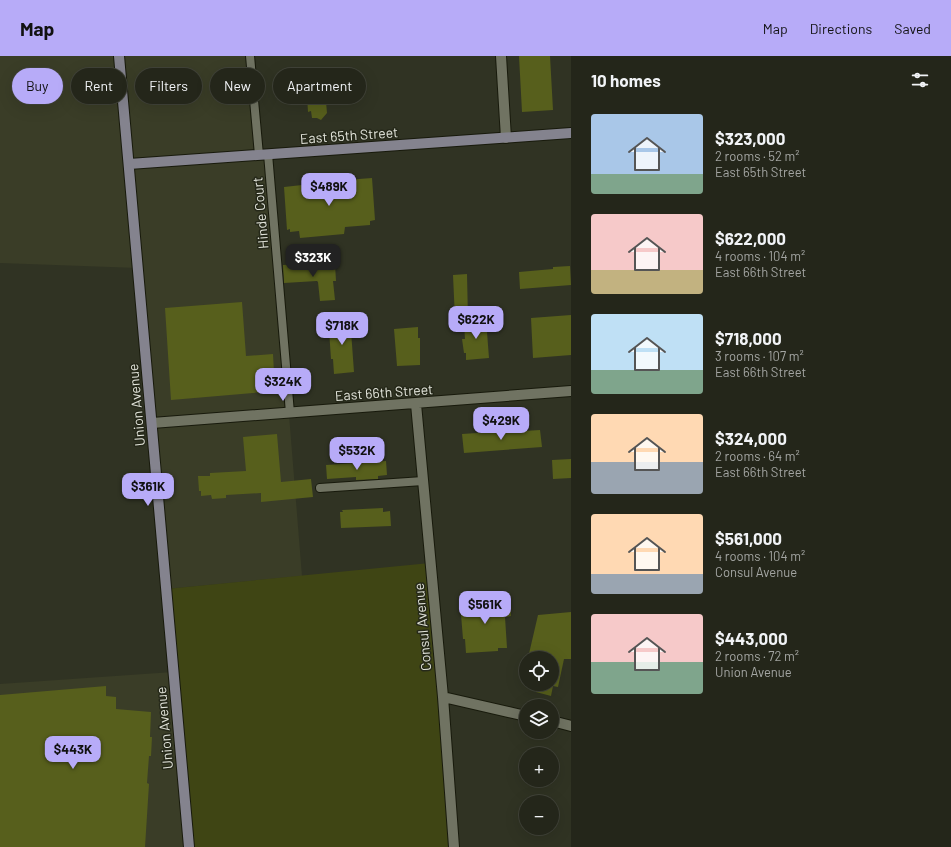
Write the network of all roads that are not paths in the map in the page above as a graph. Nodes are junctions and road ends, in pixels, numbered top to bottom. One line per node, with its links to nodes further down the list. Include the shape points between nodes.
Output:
1 (119, 56): 7 (main road, Union Avenue)
2 (250, 56): 6 (lane, Hinde Court)
3 (500, 56): 5 (street)
4 (571, 132): 5 (main road, East 65th Street)
5 (506, 138): 6 (main road, East 65th Street)
6 (263, 155): 7 (main road, East 65th Street); 10 (lane, Hinde Court)
7 (129, 164): 11 (main road, Union Avenue)
8 (571, 391): 9 (street, East 66th Street)
9 (416, 404): 10 (street, East 66th Street); 12 (street, Consul Avenue)
10 (290, 413): 11 (street, East 66th Street)
11 (152, 423): 18 (main road, Union Avenue)
12 (423, 481): 13 (lane); 14 (street, Consul Avenue)
13 (320, 488)
14 (443, 697): 15 (street); 19 (street, Consul Avenue)
15 (519, 714)
16 (559, 723): 17 (street)
17 (571, 726)
18 (189, 847)
19 (454, 847)

